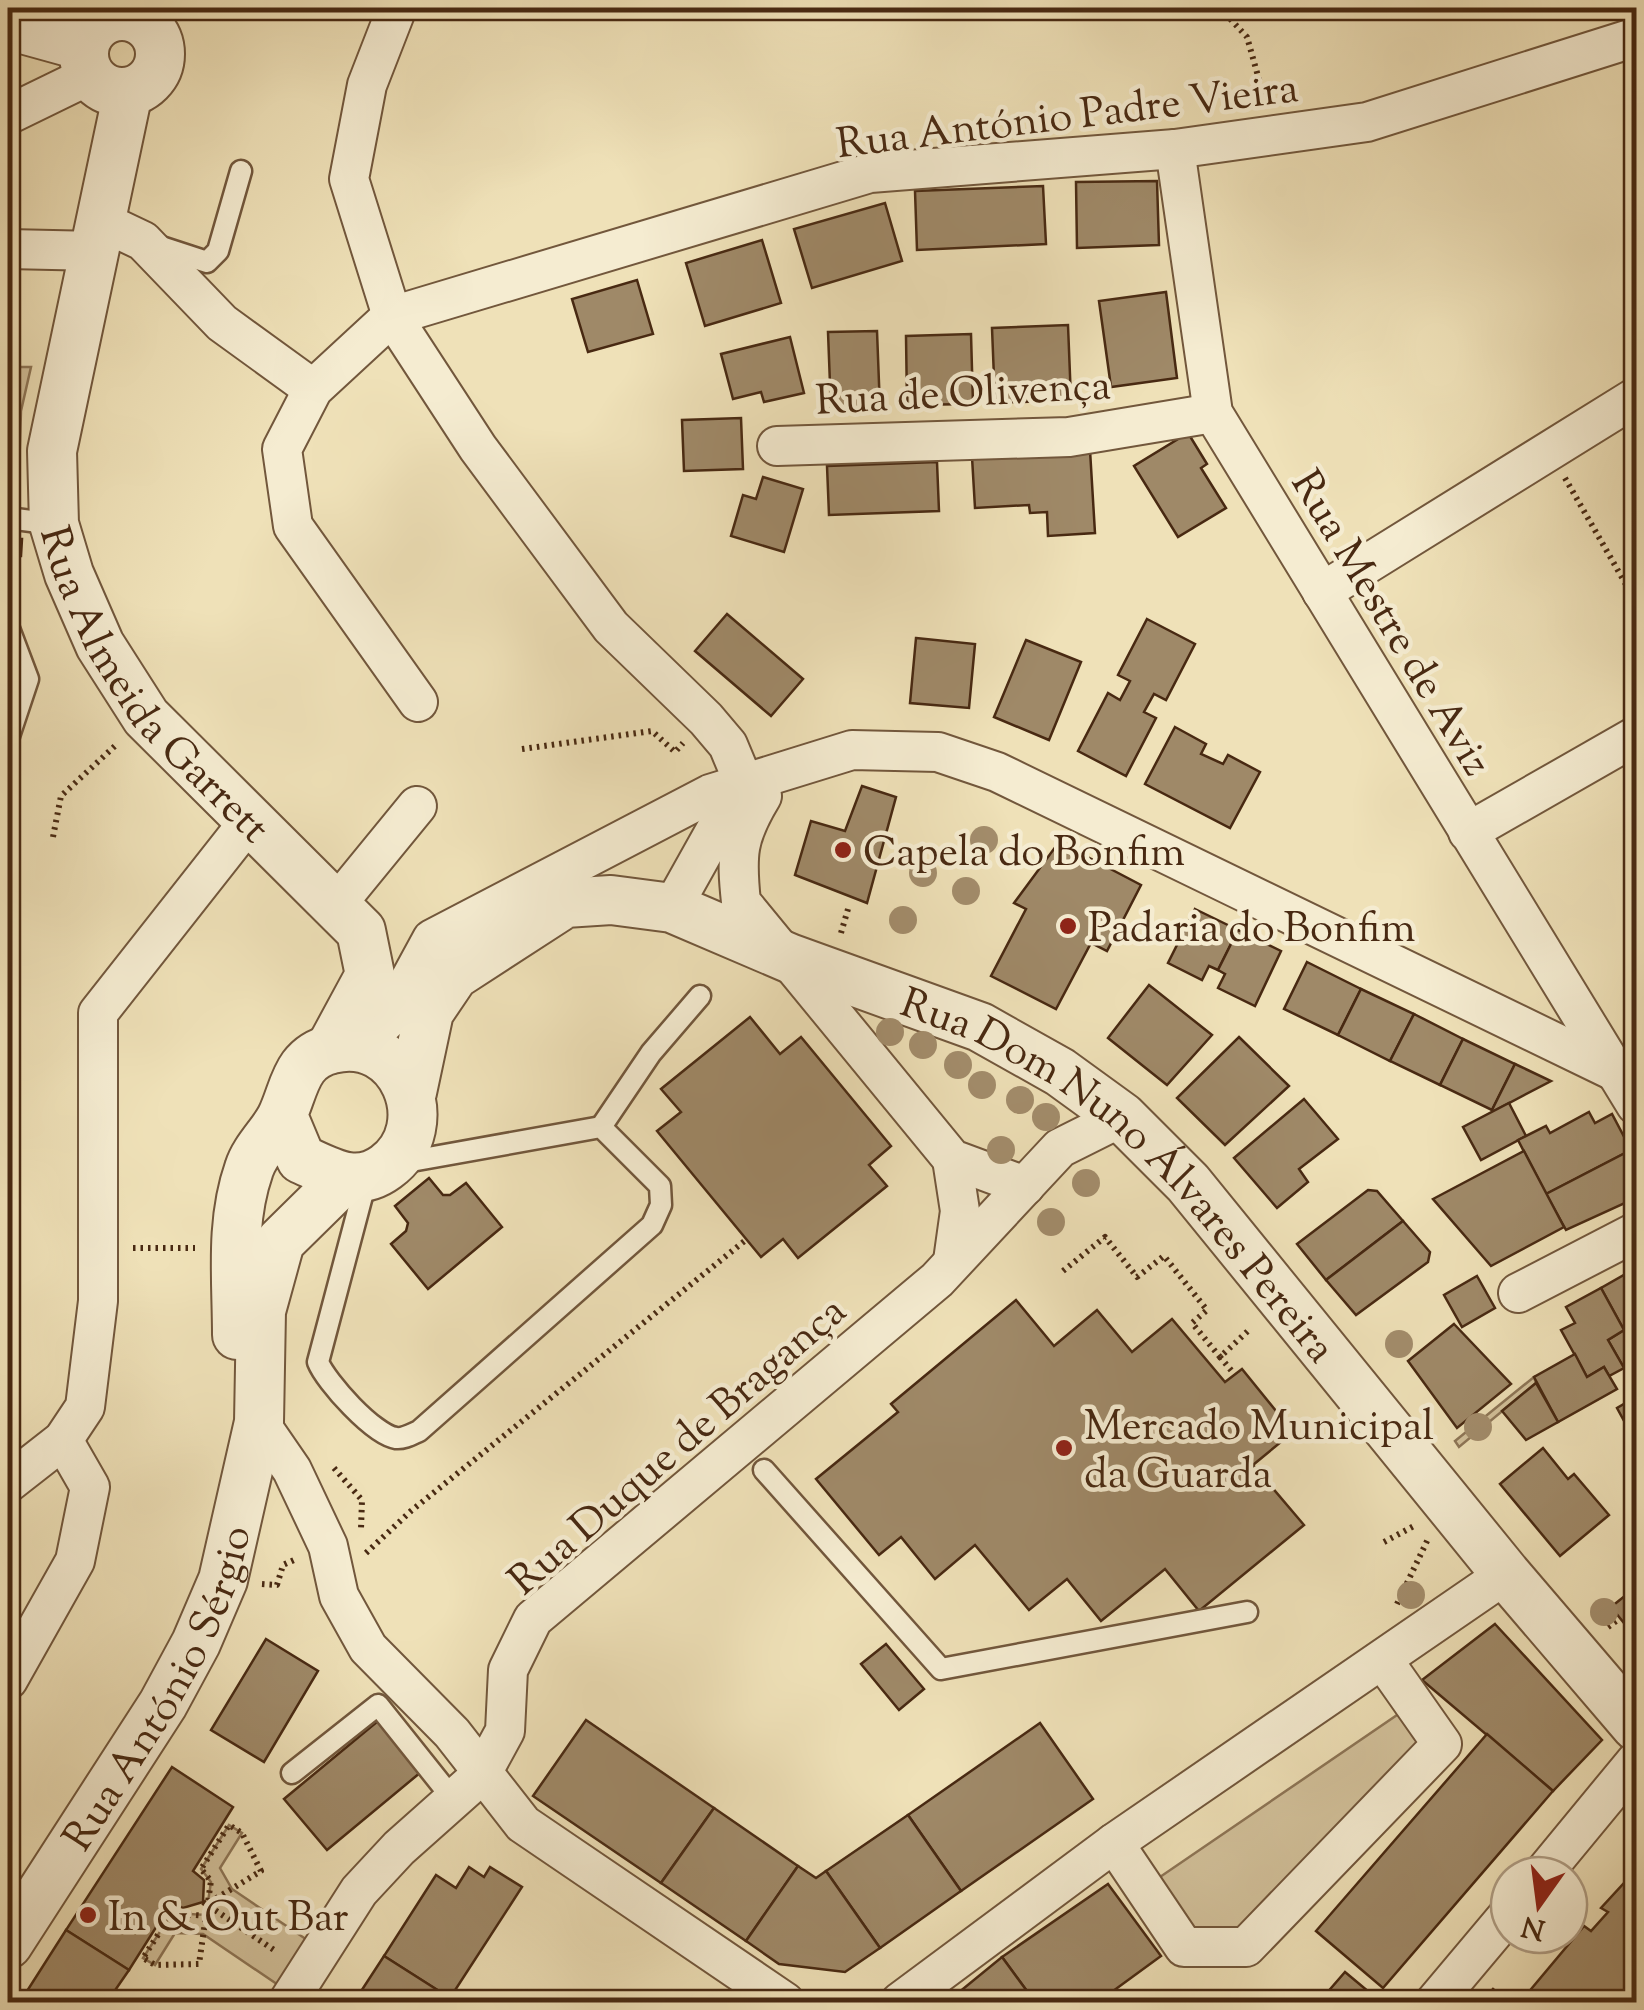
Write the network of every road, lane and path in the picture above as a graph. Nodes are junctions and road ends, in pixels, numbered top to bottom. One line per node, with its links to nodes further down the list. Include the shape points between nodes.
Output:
1 (397, 8): 13 (street, via 367,85 349,178)
2 (1220, 8): 8 (path, via 1247,37)
3 (160, 21): 6 (street, via 122,16 98,24); 6 (street, via 157,70 140,88)
4 (8, 25): 6 (street)
5 (1636, 36): 8 (street, Rua António Padre Vieira, via 1367,122)
6 (101, 71): 7 (street); 11 (street, Rua Almeida Garrett)
7 (8, 116)
8 (1275, 136): 9 (street, Rua António Padre Vieira)
9 (1175, 149): 13 (street, Rua António Padre Vieira, via 870,174); 16 (street, Rua Mestre de Aviz)
10 (240, 171): 11 (lane, via 218,252 207,262)
11 (115, 238): 12 (street); 14 (street); 20 (street, Rua Almeida Garrett, via 52,451)
12 (8, 249)
13 (392, 316): 14 (street); 26 (street, via 478,448 611,627)
14 (312, 389): 24 (street, via 282,449 293,526)
15 (1636, 397): 18 (street)
16 (1213, 413): 17 (street, Rua de Olivença, via 1069,437); 21 (street, Rua Mestre de Aviz)
17 (777, 446)
18 (1550, 451): 21 (street); 22 (path)
19 (8, 518): 20 (lane)
20 (54, 524): 25 (street, Rua Almeida Garrett, via 100,645)
21 (1322, 592): 33 (street, Rua Mestre de Aviz)
22 (1636, 602)
23 (8, 626): 28 (lane, via 28,679)
24 (418, 702)
25 (146, 717): 32 (street, Rua Almeida Garrett); 34 (path, via 62,796)
26 (706, 719): 29 (path, via 675,752 652,731); 30 (street)
27 (1636, 736): 33 (street)
28 (8, 739)
29 (522, 749)
30 (760, 776): 36 (street); 37 (street, Rua Dom Nuno Álvares Pereira, via 740,832 741,902); 39 (street, via 556,870 432,939 389,1018); 40 (street, via 852,750 938,752 998,772)
31 (417, 806): 35 (street)
32 (250, 820): 35 (street, Rua Almeida Garrett); 52 (street, via 98,1013)
33 (1468, 832): 40 (street, Rua Mestre de Aviz)
34 (52, 837)
35 (336, 905): 39 (street, Rua Almeida Garrett, via 361,931 370,975)
36 (672, 908): 37 (street, Rua Dom Nuno Álvares Pereira); 41 (street, Rua Dom Nuno Álvares Pereira, via 611,900 565,903 454,975 429,1012)
37 (789, 958): 44 (street, Rua Dom Nuno Álvares Pereira, via 980,1028 1060,1072); 46 (street)
38 (700, 996): 45 (lane)
39 (345, 1048): 41 (street, via 390,1060); 43 (street, via 293,1076)
40 (1616, 1072): 42 (street, Rua Mestre de Aviz)
41 (412, 1092): 47 (street, via 411,1136)
42 (1636, 1105)
43 (282, 1116): 47 (street, via 301,1159); 49 (street, Rua António Sérgio, via 250,1166)
44 (1122, 1117): 48 (street, Rua Duque de Bragança, via 1060,1148); 71 (street, Rua Dom Nuno Álvares Pereira, via 1188,1183)
45 (600, 1126): 47 (lane); 47 (lane, via 660,1186 652,1224 419,1432 400,1439 382,1433 324,1377 318,1362)
46 (952, 1159): 48 (street); 53 (street, via 960,1210)
47 (367, 1174): 59 (street, Rua António Sérgio, via 280,1242 260,1311)
48 (1025, 1186): 53 (street, Rua Duque de Bragança)
49 (235, 1227): 52 (path, via 190,1251); 62 (street, Rua António Sérgio, via 236,1424)
50 (1636, 1232): 55 (street)
51 (746, 1239): 70 (path)
52 (99, 1246): 60 (street, via 85,1407)
53 (953, 1261): 81 (street, Rua Duque de Bragança, via 533,1619 508,1670 504,1731)
54 (1063, 1271): 57 (path, via 1104,1238 1137,1278 1164,1256 1207,1310 1192,1322)
55 (1518, 1293)
56 (1244, 1320): 57 (path, via 1252,1331)
57 (1220, 1357): 58 (path)
58 (1234, 1375)
59 (258, 1422): 62 (street, Rua António Sérgio); 69 (street, via 292,1470)
60 (63, 1440): 63 (street); 77 (street, via 90,1487 75,1561)
61 (764, 1470): 73 (lane, via 941,1669)
62 (244, 1471): 72 (street, Rua António Sérgio)
63 (8, 1483)
64 (356, 1492): 65 (path)
65 (362, 1500)
66 (1422, 1521): 68 (path)
67 (1440, 1529): 76 (path, via 1423,1544 1390,1619)
68 (1384, 1542)
69 (328, 1546): 72 (path, via 283,1565 276,1585); 81 (street, via 339,1596 368,1648 452,1733)
70 (365, 1554)
71 (1506, 1574): 76 (street); 78 (street, Rua Dom Nuno Álvares Pereira)
72 (223, 1580): 87 (street, Rua António Sérgio, via 163,1704)
73 (1248, 1612)
74 (1620, 1618): 75 (path)
75 (1608, 1627)
76 (1395, 1652): 82 (street); 82 (street, via 1442,1744 1246,1947 1184,1948)
77 (8, 1680)
78 (1636, 1726)
79 (1636, 1761): 83 (street)
80 (292, 1774): 81 (lane, via 378,1705)
81 (467, 1787): 88 (street, Rua Duque de Bragança, via 359,1891); 91 (street)
82 (1114, 1844): 92 (street)
83 (1558, 1855)
84 (205, 1903): 84 (path, via 210,1882 200,1869 229,1824 242,1833 261,1871); 85 (path); 88 (path)
85 (206, 1916): 85 (path, via 172,1914 143,1958 155,1965 199,1964)
86 (1489, 1938): 93 (street)
87 (8, 1944)
88 (298, 1987)
89 (119, 2002): 90 (path)
90 (128, 2002)
91 (785, 2002)
92 (900, 2002)
93 (1435, 2002)

